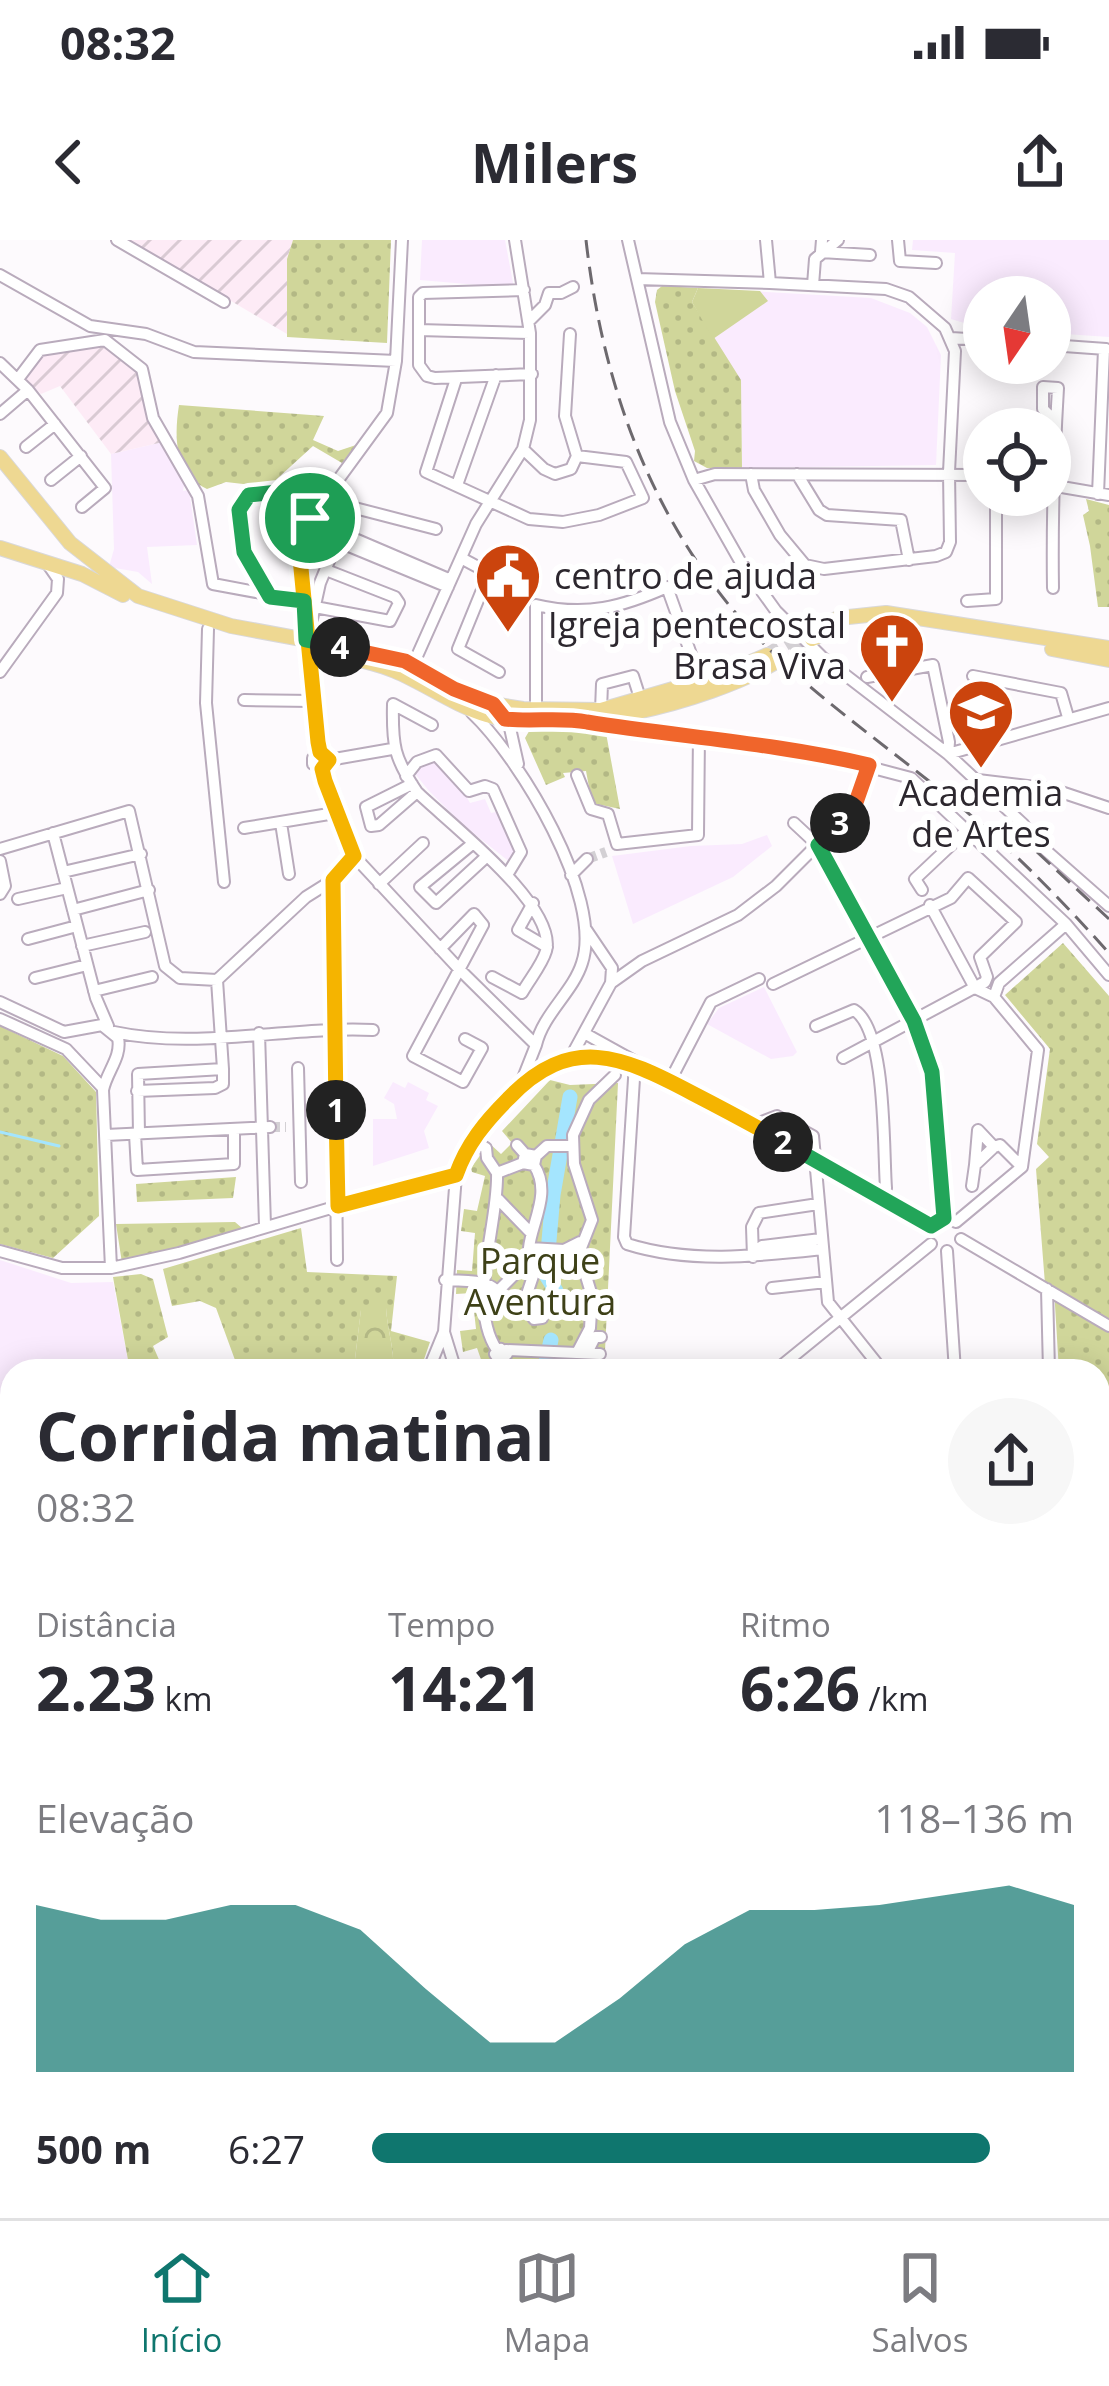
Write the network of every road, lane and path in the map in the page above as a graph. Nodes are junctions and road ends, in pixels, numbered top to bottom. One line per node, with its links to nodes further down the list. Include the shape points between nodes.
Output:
1 (117, 240): 17 (street)
2 (402, 240): 25 (street)
3 (515, 240): 16 (street)
4 (628, 240): 12 (street)
5 (766, 240): 13 (street)
6 (838, 240): 8 (street)
7 (898, 240): 10 (street, via 900,261)
8 (821, 246): 9 (street); 14 (street)
9 (870, 255)
10 (936, 263)
11 (0, 275): 25 (street, via 90,326 194,352)
12 (637, 279): 13 (street); 44 (street, via 662,395)
13 (770, 283): 14 (street)
14 (813, 285): 21 (street, via 898,293)
15 (574, 287): 18 (street, via 549,293)
16 (524, 290): 18 (street); 19 (street, via 423,293)
17 (224, 302)
18 (530, 327): 19 (street); 27 (street)
19 (419, 330): 30 (street, via 422,372)
20 (570, 334): 37 (street, via 565,416)
21 (951, 338): 22 (street); 39 (street)
22 (963, 339)
23 (1071, 346): 24 (street)
24 (1107, 349): 47 (street)
25 (396, 361): 52 (street, via 387,413)
26 (0, 363): 29 (street)
27 (532, 374): 28 (street); 35 (street)
28 (496, 375): 30 (street); 45 (street)
29 (18, 379): 31 (street); 62 (street, via 40,350 113,342 142,369 153,418 197,496 213,584)
30 (456, 379): 45 (street, via 426,472)
31 (28, 391): 32 (street); 33 (street)
32 (0, 414)
33 (55, 424): 34 (street); 36 (street)
34 (26, 447)
35 (523, 449): 37 (street, via 556,474); 48 (street)
36 (81, 456): 43 (street); 49 (street, via 105,488)
37 (577, 456): 48 (street, via 626,462 643,498 563,522 529,519)
38 (0, 457): 55 (main road)
39 (949, 472): 40 (street); 42 (street); 57 (street, via 946,552)
40 (963, 473)
41 (751, 474): 42 (street); 44 (street); 57 (street, via 780,535 805,565)
42 (797, 474): 57 (street, via 827,514 901,520)
43 (51, 480)
44 (694, 481): 92 (street, via 776,610 822,657)
45 (457, 485): 48 (street)
46 (1071, 489): 47 (street)
47 (1104, 495)
48 (491, 499): 56 (street)
49 (82, 507)
50 (996, 516): 63 (street, via 996,599)
51 (1052, 516): 61 (street)
52 (310, 518): 62 (street, via 278,492 249,495 239,510 244,552); 64 (street, via 299,548)
53 (436, 529): 59 (street, via 351,507)
54 (1, 550): 58 (main road)
55 (80, 554): 58 (main road); 67 (main road, via 138,596 231,626)
56 (461, 558): 60 (street); 71 (street, via 488,573 458,649)
57 (909, 560)
58 (57, 568): 65 (main road); 72 (street, via 57,593)
59 (326, 569): 64 (street); 64 (street, via 399,603 390,621)
60 (449, 584): 60 (street, via 355,538 350,541 351,547); 70 (street)
61 (1053, 588)
62 (270, 597): 64 (street)
63 (967, 601)
64 (309, 604): 67 (street)
65 (208, 628): 67 (main road); 120 (street, via 206,703)
66 (808, 636): 68 (main road, via 881,622)
67 (306, 638): 70 (main road, via 388,655); 78 (street)
68 (1107, 657)
69 (771, 659): 75 (main road)
70 (410, 671): 80 (main road); 85 (main road)
71 (499, 671)
72 (0, 672)
73 (973, 676): 84 (street, via 1061,692)
74 (867, 677): 92 (street, via 933,665)
75 (702, 687): 77 (main road); 79 (main road); 85 (street, via 667,587 621,608 536,605)
76 (244, 700): 78 (street)
77 (641, 700): 82 (street, via 633,676 606,680); 83 (main road)
78 (313, 701): 93 (street)
79 (660, 705): 83 (main road); 88 (street, via 655,718)
80 (465, 706): 85 (main road); 90 (street)
81 (1109, 708): 84 (street)
82 (601, 710): 83 (main road); 85 (main road)
83 (623, 711): 86 (main road)
84 (1068, 717): 92 (street)
85 (519, 718): 86 (main road); 90 (street, via 498,728); 95 (street)
86 (585, 721): 88 (street)
87 (432, 725): 91 (street, via 393,704)
88 (662, 730): 89 (street)
89 (699, 734): 94 (street); 96 (street, via 698,835 612,848 608,814 591,809)
90 (500, 745): 95 (street)
91 (392, 749): 93 (street); 98 (street)
92 (948, 754): 97 (street)
93 (324, 760): 100 (street)
94 (869, 765): 104 (street, via 911,778); 108 (street, via 854,808)
95 (522, 772): 118 (street)
96 (577, 775)
97 (975, 779): 99 (street, via 1052,789); 126 (street)
98 (412, 784): 107 (street); 117 (street, via 417,762 436,755 469,791 493,789 521,852)
99 (1109, 808)
100 (335, 813): 101 (street); 111 (street)
101 (281, 823): 103 (street); 116 (street)
102 (794, 823): 108 (street)
103 (244, 828)
104 (967, 830): 128 (street, via 915,879); 132 (street)
105 (53, 833): 109 (street); 110 (street, via 129,811); 115 (street)
106 (423, 843): 121 (street)
107 (471, 845): 112 (street); 112 (street, via 420,887 436,903)
108 (818, 845): 136 (street); 142 (street, via 738,915)
109 (0, 849)
110 (141, 854): 115 (street); 124 (street)
111 (354, 856): 119 (street); 121 (street)
112 (487, 856): 117 (street)
113 (587, 859): 118 (street)
114 (0, 861): 125 (street)
115 (63, 872): 122 (street)
116 (290, 874)
117 (508, 875): 129 (street)
118 (571, 875): 133 (street)
119 (333, 880): 152 (street); 166 (street)
120 (224, 882)
121 (379, 884): 140 (street)
122 (67, 888): 127 (street); 131 (street)
123 (1109, 888): 126 (street)
124 (149, 890): 131 (street); 152 (street, via 165,966 180,978)
125 (0, 894)
126 (1097, 895): 130 (street)
127 (18, 899)
128 (927, 900): 136 (street); 149 (street, via 951,898 968,878 1016,922 980,956); 156 (street)
129 (533, 903): 139 (street); 139 (street, via 518,930)
130 (1109, 906)
131 (73, 910): 134 (street)
132 (1066, 924): 146 (street); 153 (street)
133 (584, 925): 141 (street); 144 (street)
134 (77, 926): 137 (street); 138 (street)
135 (145, 932): 138 (street)
136 (869, 938): 155 (street); 162 (street)
137 (28, 939)
138 (82, 946): 143 (street)
139 (547, 947): 148 (street, via 521,992)
140 (440, 949): 145 (street); 145 (street, via 474,914 483,926)
141 (604, 960): 142 (street); 144 (street); 154 (street)
142 (642, 961): 154 (street)
143 (87, 965): 150 (street); 157 (street)
144 (581, 966): 163 (street)
145 (460, 971): 160 (street); 173 (street, via 413,1056 463,1082 482,1048)
146 (1109, 975)
147 (152, 976): 157 (street)
148 (492, 977)
149 (987, 977): 153 (street); 156 (street)
150 (35, 978)
151 (759, 979): 184 (street, via 711,1002)
152 (217, 980): 172 (street)
153 (1004, 980): 158 (street)
154 (611, 983): 170 (street)
155 (773, 984)
156 (975, 988): 158 (street); 162 (street)
157 (95, 994): 165 (street); 167 (street)
158 (994, 997): 200 (street, via 1038,1050)
159 (0, 1002): 165 (street, via 60,1031)
160 (510, 1016): 163 (street); 175 (street)
161 (0, 1019): 179 (street)
162 (914, 1021): 174 (street); 209 (street, via 932,1072)
163 (544, 1025): 175 (street)
164 (815, 1026): 174 (street, via 854,1010)
165 (84, 1028): 167 (street); 179 (street, via 73,1045)
166 (335, 1028): 168 (street); 169 (street); 208 (street)
167 (112, 1030): 171 (street); 177 (street, via 120,1044)
168 (373, 1030)
169 (259, 1033): 172 (street); 189 (street)
170 (584, 1033): 178 (street); 180 (street)
171 (144, 1036): 172 (street); 177 (street, via 125,1044)
172 (221, 1036): 182 (street)
173 (465, 1039)
174 (875, 1039): 176 (street); 206 (street)
175 (537, 1046): 178 (street, via 546,1060); 185 (street)
176 (844, 1058)
177 (115, 1061): 179 (street, via 99,1070); 186 (street)
178 (563, 1062): 180 (street, via 595,1055); 185 (street)
179 (81, 1064): 186 (street)
180 (635, 1064): 184 (street); 220 (street, via 626,1243 670,1255)
181 (298, 1068): 203 (street, via 292,1126)
182 (223, 1069): 187 (street, via 215,1088); 187 (street, via 143,1072)
183 (615, 1076): 194 (street, via 590,1100)
184 (670, 1082): 188 (street)
185 (520, 1086): 193 (street)
186 (103, 1090): 192 (street)
187 (137, 1091): 191 (street)
188 (754, 1125): 198 (street); 198 (street, via 777,1116 813,1136)
189 (265, 1127): 190 (street); 210 (street)
190 (234, 1133): 191 (street); 191 (street, via 234,1164 137,1170); 196 (street)
191 (137, 1134): 192 (street)
192 (106, 1136): 224 (street)
193 (472, 1140): 201 (street, via 486,1148); 202 (street)
194 (566, 1146): 197 (street); 214 (street, via 592,1210)
195 (994, 1148): 199 (street); 199 (street, via 979,1130); 200 (street)
196 (244, 1150)
197 (527, 1157): 201 (street); 212 (street, via 541,1176 539,1218)
198 (814, 1159): 206 (street); 207 (street)
199 (975, 1165): 204 (street)
200 (1022, 1167): 204 (street)
201 (496, 1172): 205 (street)
202 (456, 1175): 208 (street); 225 (street)
203 (301, 1182)
204 (977, 1194): 209 (street)
205 (498, 1199): 212 (street); 227 (street)
206 (882, 1199): 211 (street)
207 (818, 1204): 215 (street); 220 (street, via 759,1213)
208 (338, 1206): 210 (street); 221 (street)
209 (950, 1220): 211 (street); 213 (street)
210 (265, 1226): 224 (street)
211 (931, 1226): 216 (street)
212 (530, 1231): 217 (street)
213 (961, 1239): 219 (street); 230 (street)
214 (580, 1242): 217 (street); 223 (street)
215 (822, 1244): 220 (street); 226 (street)
216 (932, 1244): 219 (street); 231 (street)
217 (548, 1249): 222 (street); 223 (street)
218 (0, 1251): 224 (street, via 62,1268)
219 (946, 1251): 241 (street)
220 (753, 1256)
221 (337, 1260)
222 (527, 1262): 229 (street); 229 (street, via 534,1273 529,1300 543,1305 542,1318 512,1309)
223 (582, 1263): 234 (street, via 591,1313 579,1349)
224 (111, 1268)
225 (446, 1280): 227 (street); 233 (street)
226 (826, 1282): 228 (street); 231 (street)
227 (485, 1283): 229 (street); 236 (street)
228 (772, 1288)
229 (500, 1289)
230 (1047, 1289): 232 (street); 242 (street)
231 (839, 1318): 239 (street); 240 (street)
232 (1109, 1326)
233 (444, 1332): 237 (street); 238 (street)
234 (601, 1337)
235 (600, 1354): 236 (street)
236 (502, 1358)
237 (433, 1359)
238 (452, 1359)
239 (789, 1359)
240 (873, 1359)
241 (954, 1359)
242 (1049, 1359)

